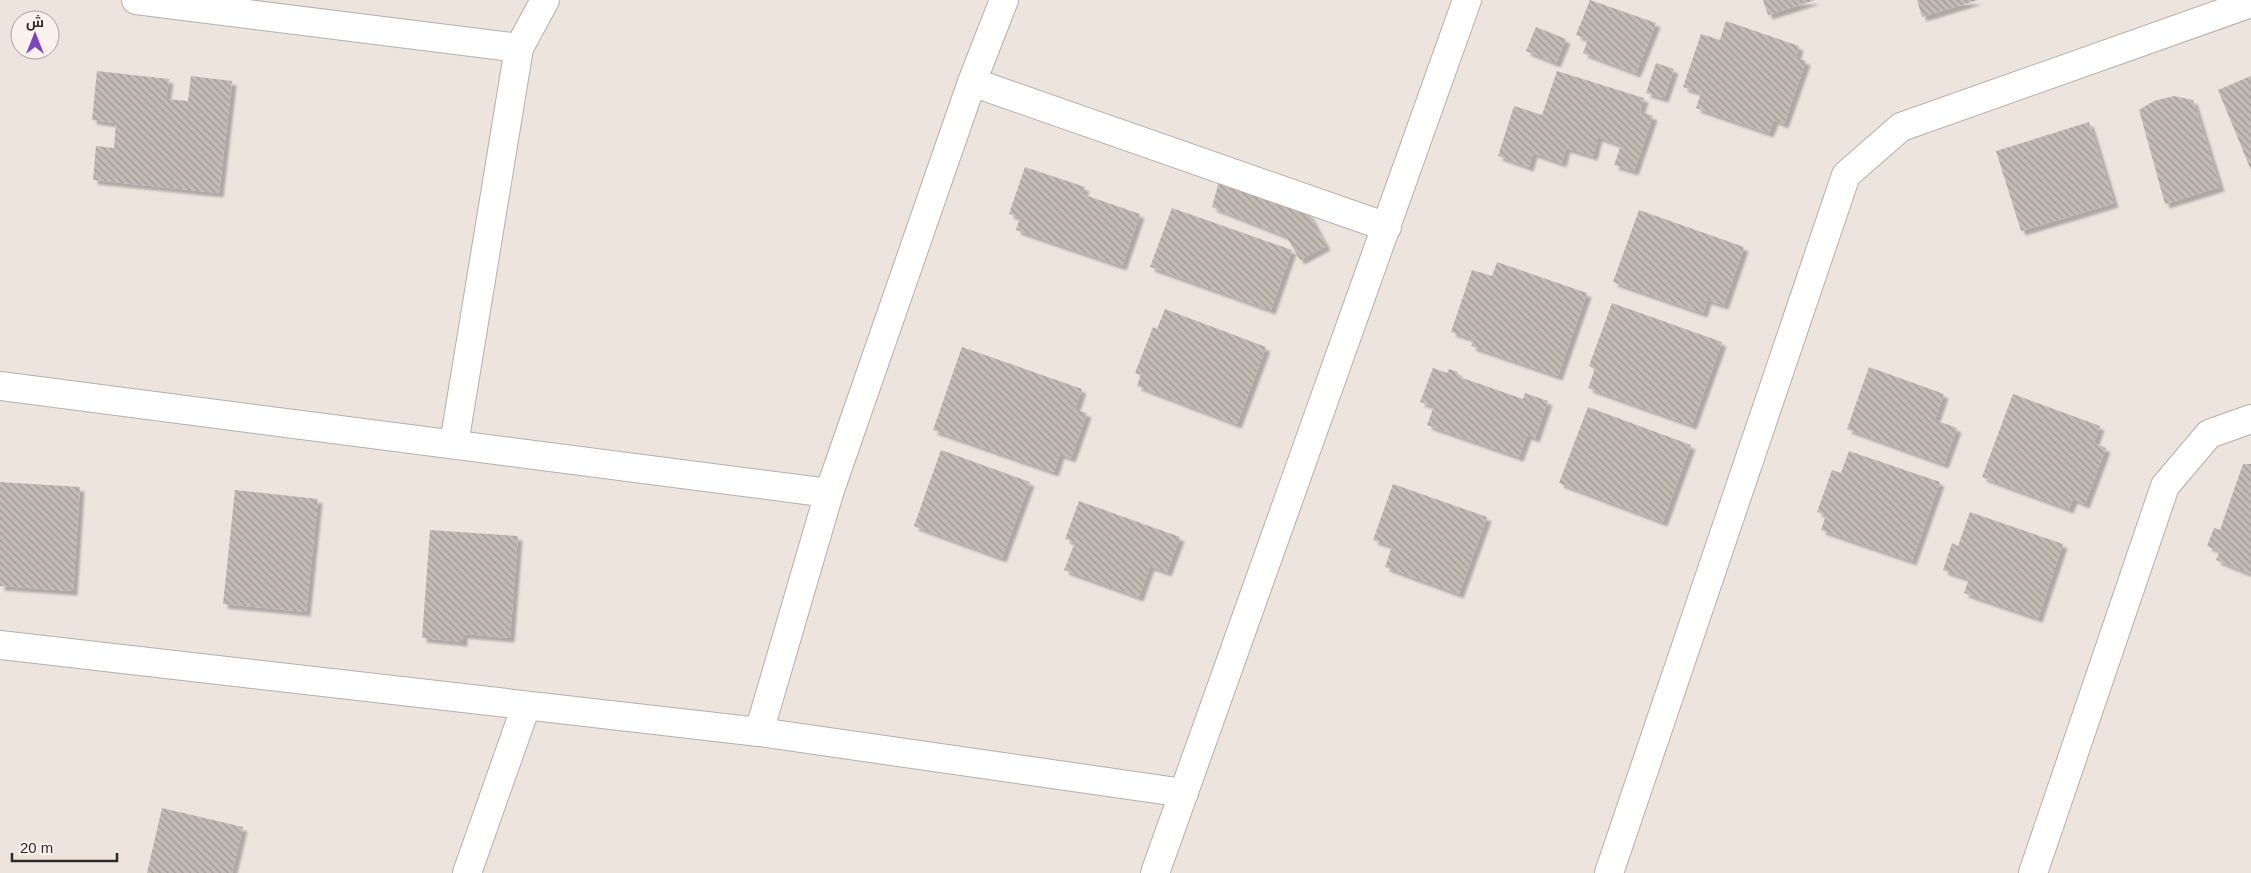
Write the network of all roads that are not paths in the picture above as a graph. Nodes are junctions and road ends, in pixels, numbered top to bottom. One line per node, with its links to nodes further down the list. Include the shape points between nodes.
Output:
1 (136, 0): 6 (street)
2 (545, 0): 6 (street)
3 (1004, 0): 7 (street)
4 (1468, 0): 8 (street)
5 (2251, 3): 19 (street, via 1901,127 1846,175)
6 (519, 48): 11 (street)
7 (972, 82): 8 (street); 12 (street)
8 (1387, 226): 16 (street)
9 (0, 386): 11 (street)
10 (2251, 419): 20 (street, via 2209,434 2165,486)
11 (454, 444): 12 (street)
12 (829, 493): 15 (street)
13 (0, 645): 14 (street)
14 (526, 706): 15 (street); 17 (street)
15 (759, 732): 16 (street)
16 (1184, 793): 18 (street)
17 (467, 873)
18 (1155, 873)
19 (1609, 873)
20 (2033, 873)

